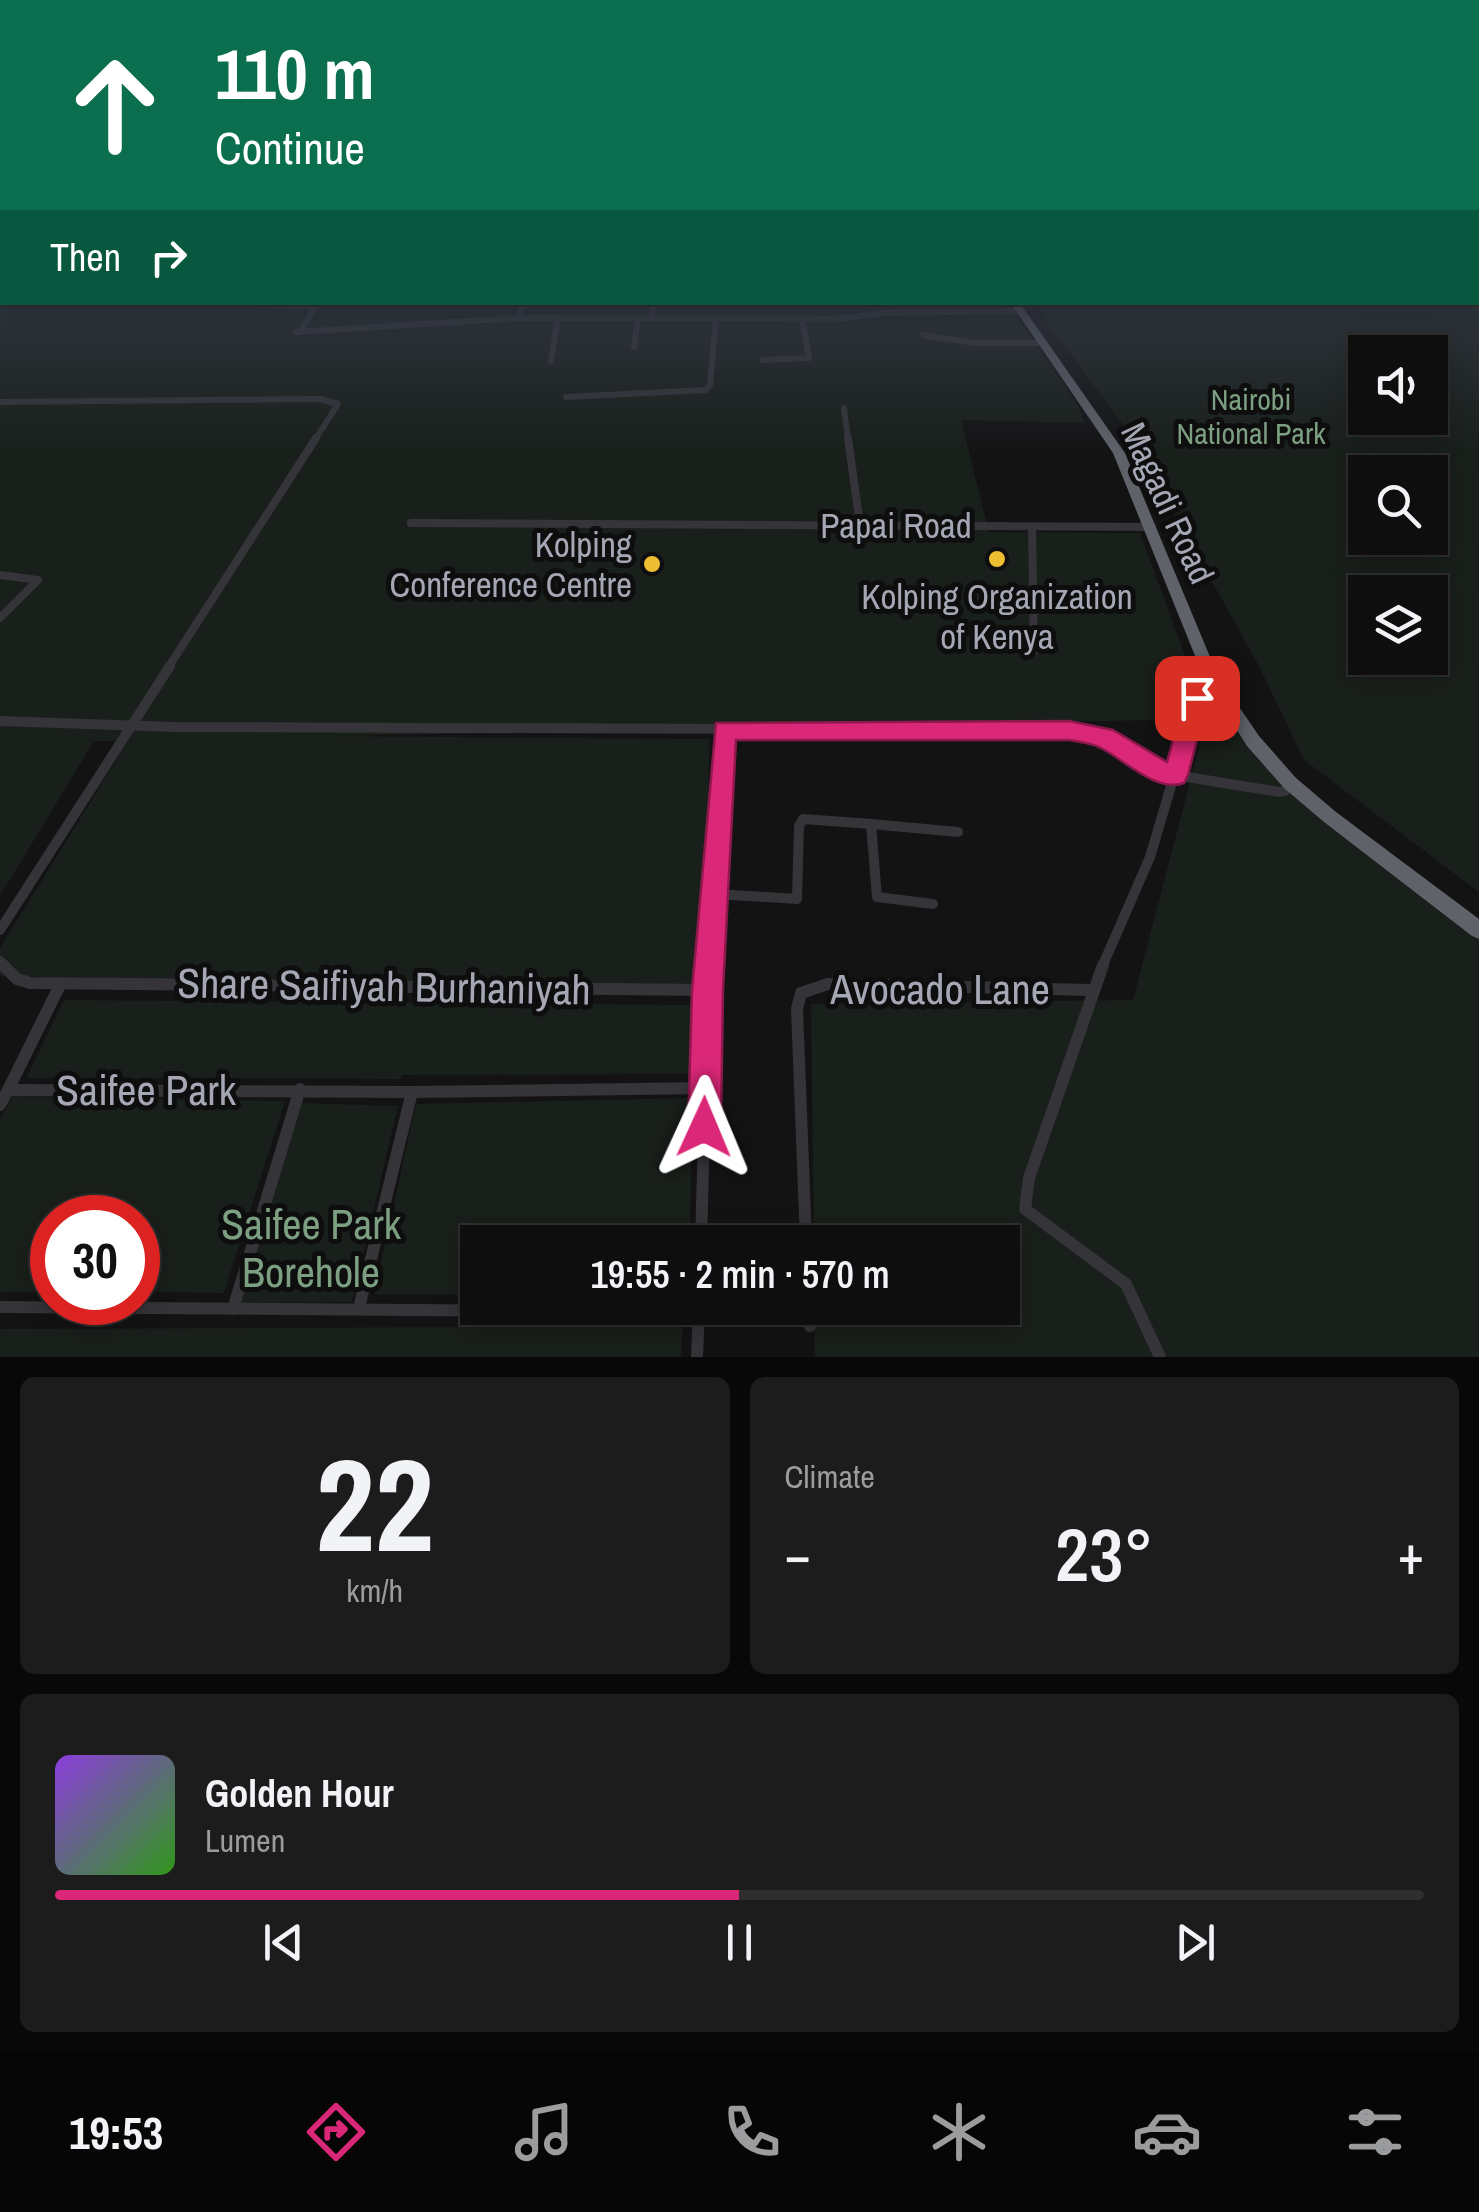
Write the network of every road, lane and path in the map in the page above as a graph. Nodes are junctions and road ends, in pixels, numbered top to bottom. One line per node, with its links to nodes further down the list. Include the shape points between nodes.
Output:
1 (301, 328): 2 (street)
2 (356, 328)
3 (556, 328): 12 (street)
4 (637, 328): 10 (street)
5 (715, 328): 13 (street, via 706,390)
6 (804, 328): 11 (street, via 810,358)
7 (1032, 328): 9 (highway, Magadi Road)
8 (923, 335): 9 (street, via 974,344)
9 (1041, 342): 19 (highway, Magadi Road, via 1111,440)
10 (634, 347)
11 (763, 360)
12 (551, 361)
13 (566, 397)
14 (0, 402): 25 (street, via 338,404)
15 (844, 408): 17 (street)
16 (411, 523): 17 (street, Papai Road)
17 (860, 525): 18 (street, Papai Road)
18 (1032, 526): 19 (street, Papai Road); 22 (street)
19 (1152, 526): 23 (highway, Magadi Road)
20 (0, 575): 21 (street, via 38,580)
21 (0, 618)
22 (1034, 651)
23 (1212, 678): 27 (street, via 1197,698); 28 (highway, Magadi Road, via 1253,742)
24 (0, 721): 25 (street)
25 (128, 726): 26 (street); 33 (street)
26 (725, 730): 27 (street, via 1069,730 1104,737); 31 (street)
27 (1175, 775): 28 (street, via 1278,792); 38 (street, via 1150,857)
28 (1290, 783): 34 (highway, Magadi Road)
29 (872, 824): 30 (street); 31 (street, via 801,820 796,899); 32 (street, via 876,897)
30 (958, 832)
31 (716, 894): 37 (street)
32 (933, 904)
33 (0, 930)
34 (1479, 930)
35 (0, 961): 36 (street, via 17,980)
36 (60, 983): 37 (street, Share Saifiyah Burhaniyah); 41 (street)
37 (708, 990): 39 (street)
38 (1092, 990): 45 (street, Avocado Lane, via 828,984 800,992); 52 (street, via 1029,1178 1025,1209 1126,1284)
39 (706, 1088): 42 (street, Saifee Park); 44 (street)
40 (300, 1089): 41 (street, Saifee Park); 42 (street, Saifee Park); 47 (street)
41 (8, 1090): 43 (street, Saifee Park)
42 (412, 1092): 48 (street)
43 (0, 1106)
44 (702, 1225)
45 (805, 1225)
46 (0, 1308): 47 (street)
47 (234, 1308): 48 (street)
48 (359, 1308): 49 (street)
49 (460, 1309)
50 (698, 1325): 51 (street)
51 (697, 1357)
52 (1160, 1357)

